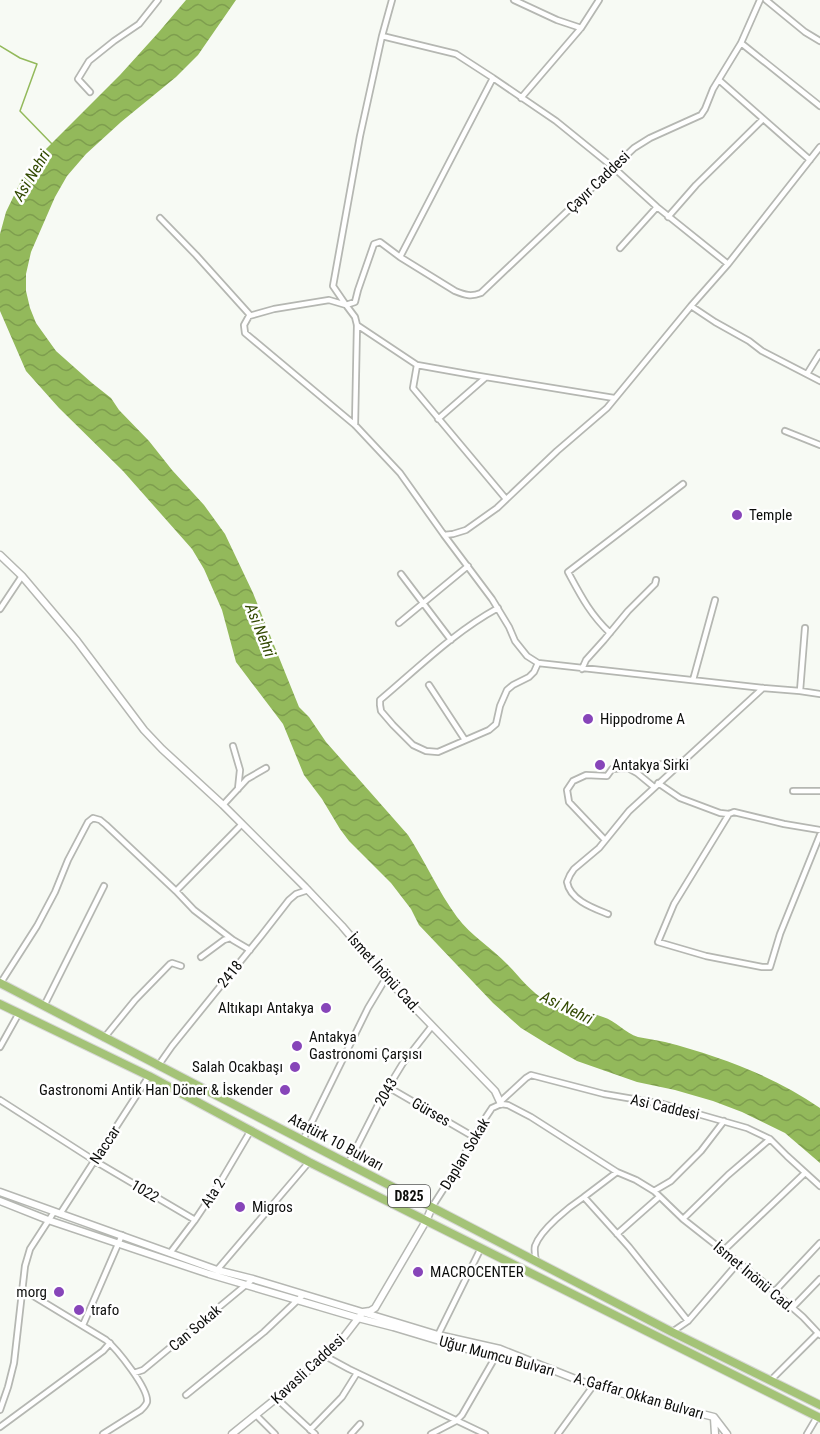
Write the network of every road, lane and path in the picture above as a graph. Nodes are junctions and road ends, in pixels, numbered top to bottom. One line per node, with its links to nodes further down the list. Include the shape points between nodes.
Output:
1 (158, 0): 13 (street, via 139,24 89,61 78,79)
2 (392, 0): 8 (street)
3 (514, 0): 7 (street)
4 (599, 0): 7 (street)
5 (760, 0): 10 (street, Çayır Caddesi)
6 (766, 0): 9 (street)
7 (581, 28): 14 (street)
8 (382, 36): 11 (street, via 456,54); 26 (street, via 333,286)
9 (820, 41)
10 (741, 43): 12 (street, Çayır Caddesi); 15 (street)
11 (493, 78): 14 (street); 24 (street)
12 (719, 80): 16 (street); 19 (street, Çayır Caddesi, via 700,115 650,138)
13 (90, 92)
14 (522, 98): 19 (street)
15 (820, 106)
16 (763, 119): 18 (street); 21 (street)
17 (820, 147): 18 (street)
18 (810, 160): 25 (street)
19 (614, 168): 20 (street); 24 (street, Çayır Caddesi, via 474,296 455,291)
20 (657, 207): 21 (street); 23 (street)
21 (668, 217): 25 (street)
22 (160, 218): 28 (street)
23 (620, 248)
24 (400, 257): 26 (street, via 380,242 374,243 356,302)
25 (728, 264): 27 (street)
26 (346, 305): 28 (street, via 329,300); 29 (street)
27 (691, 306): 32 (street); 35 (street)
28 (250, 315): 37 (street, via 244,323 245,333)
29 (357, 325): 31 (street); 37 (street)
30 (820, 353): 32 (street)
31 (417, 365): 33 (street); 36 (street, via 413,388)
32 (807, 374): 34 (street)
33 (486, 377): 35 (street); 36 (street)
34 (820, 381)
35 (614, 398): 41 (street)
36 (438, 419): 41 (street)
37 (355, 425): 42 (street, via 400,473)
38 (785, 431): 39 (street)
39 (820, 445)
40 (683, 484): 54 (street, via 568,572 596,620)
41 (506, 499): 42 (street, via 466,530)
42 (444, 535): 44 (street)
43 (0, 555): 46 (street, İsmet İnönü Cad.)
44 (468, 566): 49 (street); 50 (street)
45 (401, 574): 49 (street)
46 (22, 576): 51 (street); 72 (street, İsmet İnönü Cad., via 144,730)
47 (656, 580): 54 (street)
48 (715, 600): 58 (street)
49 (423, 603): 52 (street); 55 (street)
50 (498, 608): 55 (street); 56 (street, via 515,641)
51 (0, 609)
52 (399, 623)
53 (805, 628): 61 (street)
54 (610, 633): 57 (street)
55 (451, 640): 63 (street, via 380,700 380,705 393,725 421,749 438,752)
56 (538, 663): 57 (street); 63 (street, via 529,677 507,690 496,724)
57 (582, 669): 58 (street)
58 (693, 680): 60 (street)
59 (429, 685): 63 (street)
60 (763, 688): 61 (street); 65 (street)
61 (800, 690): 62 (street)
62 (820, 694)
63 (465, 740)
64 (233, 746): 69 (street, via 240,770)
65 (682, 762): 67 (street); 68 (street)
66 (266, 768): 69 (street)
67 (628, 768): 68 (street); 77 (street, via 612,770 607,777 586,775 573,781 567,790 569,802)
68 (656, 785): 73 (street, via 680,798); 77 (street)
69 (238, 789): 72 (street)
70 (793, 791): 71 (street)
71 (820, 791)
72 (223, 805): 74 (street, İsmet İnönü Cad.)
73 (729, 814): 75 (street); 76 (street, via 674,904 658,942 706,956 770,967)
74 (242, 824): 79 (street, İsmet İnönü Cad.); 80 (street)
75 (820, 830)
76 (820, 835)
77 (605, 840): 81 (street, via 572,872 567,884 583,902)
78 (104, 886): 89 (street)
79 (308, 890): 83 (street, 2418, via 288,900); 86 (street, İsmet İnönü Cad.)
80 (177, 891): 82 (street); 87 (street, via 100,820 93,818 37,926)
81 (608, 914)
82 (230, 938): 83 (street); 84 (street)
83 (250, 950): 94 (street, 2418)
84 (201, 957)
85 (181, 966): 92 (street, via 170,964)
86 (386, 978): 91 (street, İsmet İnönü Cad.); 103 (street)
87 (0, 984): 89 (highway, Atatürk 10 Bulvarı / D825)
88 (0, 1004): 90 (highway, Atatürk 10 Bulvarı / D825)
89 (44, 1006): 92 (highway, Atatürk 10 Bulvarı / D825)
90 (19, 1013): 93 (street); 95 (highway, Atatürk 10 Bulvarı / D825)
91 (432, 1026): 96 (street, 2043); 98 (street, İsmet İnönü Cad., via 495,1091)
92 (104, 1038): 94 (highway, Atatürk 10 Bulvarı / D825)
93 (0, 1047)
94 (158, 1066): 103 (highway, Atatürk 10 Bulvarı / D825)
95 (149, 1076): 100 (highway, Atatürk 10 Bulvarı / D825); 104 (street, Naccar)
96 (388, 1087): 101 (street, Gürses); 106 (street, 2043)
97 (0, 1100): 104 (street, 1022)
98 (500, 1103): 99 (street, Asi Caddesi, via 531,1075); 101 (street, Daplan Sokak, via 492,1108); 107 (street, İsmet İnönü Cad., via 531,1117)
99 (724, 1121): 102 (street, Asi Caddesi); 110 (street, via 671,1181)
100 (251, 1130): 105 (highway, Atatürk 10 Bulvarı / D825); 119 (street, Ata 2)
101 (474, 1137): 115 (street, Daplan Sokak)
102 (770, 1139): 108 (street, Asi Caddesi); 117 (street)
103 (303, 1140): 106 (highway, Atatürk 10 Bulvarı / D825)
104 (95, 1161): 116 (street, Naccar); 119 (street, 1022)
105 (309, 1162): 120 (highway, Atatürk 10 Bulvarı / D825); 130 (street)
106 (348, 1164): 115 (highway, Atatürk 10 Bulvarı / D825)
107 (617, 1172): 110 (street, İsmet İnönü Cad.); 112 (street)
108 (805, 1173): 109 (street, Asi Caddesi); 126 (street)
109 (820, 1186)
110 (654, 1191): 113 (street, İsmet İnönü Cad.)
111 (0, 1192): 116 (street, Uğur Mumcu Bulvarı)
112 (584, 1197): 121 (street); 128 (street, via 541,1235 534,1248)
113 (660, 1197): 117 (street, İsmet İnönü Cad.); 121 (street)
114 (0, 1201): 118 (street, Uğur Mumcu Bulvarı)
115 (432, 1208): 120 (street, Kavasli Caddesi); 128 (highway, Atatürk 10 Bulvarı / D825)
116 (57, 1213): 118 (street, Naccar); 122 (street, Uğur Mumcu Bulvarı)
117 (683, 1219): 126 (street, İsmet İnönü Cad.)
118 (48, 1220): 123 (street, Uğur Mumcu Bulvarı); 134 (street, Naccar, via 30,1249)
119 (195, 1220): 127 (street, Ata 2)
120 (426, 1221): 125 (highway, Atatürk 10 Bulvarı / D825); 139 (street, Kavasli Caddesi, via 377,1304)
121 (617, 1234): 141 (street)
122 (122, 1235): 123 (street); 127 (street, Uğur Mumcu Bulvarı)
123 (119, 1243): 133 (street, Uğur Mumcu Bulvarı); 142 (street)
124 (820, 1243): 135 (street)
125 (481, 1248): 145 (street); 163 (highway, Atatürk 10 Bulvarı / D825)
126 (723, 1251): 129 (street, İsmet İnönü Cad.)
127 (170, 1253): 130 (street, Uğur Mumcu Bulvarı)
128 (536, 1261): 143 (highway, Atatürk 10 Bulvarı / D825)
129 (738, 1263): 135 (street, İsmet İnönü Cad.); 141 (street)
130 (217, 1270): 131 (street, Uğur Mumcu Bulvarı)
131 (253, 1279): 133 (street, Can Sokak); 136 (street, Uğur Mumcu Bulvarı)
132 (820, 1279): 138 (street)
133 (246, 1285): 137 (street, Uğur Mumcu Bulvarı); 150 (street, Can Sokak, via 143,1370)
134 (22, 1289): 142 (street); 156 (street, Naccar)
135 (774, 1292): 138 (street, İsmet İnönü Cad.)
136 (303, 1295): 137 (street); 139 (street, Uğur Mumcu Bulvarı)
137 (297, 1301): 140 (street, Uğur Mumcu Bulvarı); 157 (street)
138 (792, 1308): 144 (street, İsmet İnönü Cad.)
139 (363, 1312): 140 (street, Kavasli Caddesi); 145 (street, Uğur Mumcu Bulvarı)
140 (358, 1318): 148 (street, Kavasli Caddesi); 149 (street, Uğur Mumcu Bulvarı)
141 (688, 1321): 143 (street)
142 (83, 1325): 146 (street)
143 (672, 1332): 153 (highway, Atatürk 10 Bulvarı / D825)
144 (819, 1334): 153 (street)
145 (438, 1335): 147 (street, Uğur Mumcu Bulvarı)
146 (110, 1343): 150 (street); 166 (street)
147 (500, 1349): 149 (street); 152 (street, Uğur Mumcu Bulvarı)
148 (325, 1356): 151 (street); 158 (street, Kavasli Caddesi)
149 (496, 1356): 152 (street, Uğur Mumcu Bulvarı); 164 (street)
150 (134, 1373): 168 (street, via 144,1390 146,1405)
151 (357, 1373): 164 (street); 167 (street)
152 (565, 1375): 155 (street, A.Gaffar Okkan Bulvarı)
153 (771, 1381): 159 (highway, Atatürk 10 Bulvarı / D825)
154 (0, 1384): 156 (street)
155 (593, 1386): 162 (street, A.Gaffar Okkan Bulvarı); 174 (street)
156 (8, 1387): 160 (street, Naccar)
157 (186, 1395)
158 (276, 1398): 161 (street, Kavasli Caddesi); 167 (street)
159 (820, 1405)
160 (0, 1410)
161 (256, 1415): 169 (street, Kavasli Caddesi); 170 (street)
162 (714, 1418): 175 (street, A.Gaffar Okkan Bulvarı); 176 (street, A.Gaffar Okkan Bulvarı)
163 (819, 1418): 177 (street)
164 (456, 1421): 172 (street); 173 (street)
165 (360, 1424): 171 (street)
166 (0, 1427)
167 (313, 1432)
168 (103, 1434)
169 (232, 1434)
170 (275, 1434)
171 (351, 1434)
172 (431, 1434)
173 (485, 1434)
174 (558, 1434)
175 (715, 1434)
176 (727, 1434)
177 (807, 1434)

